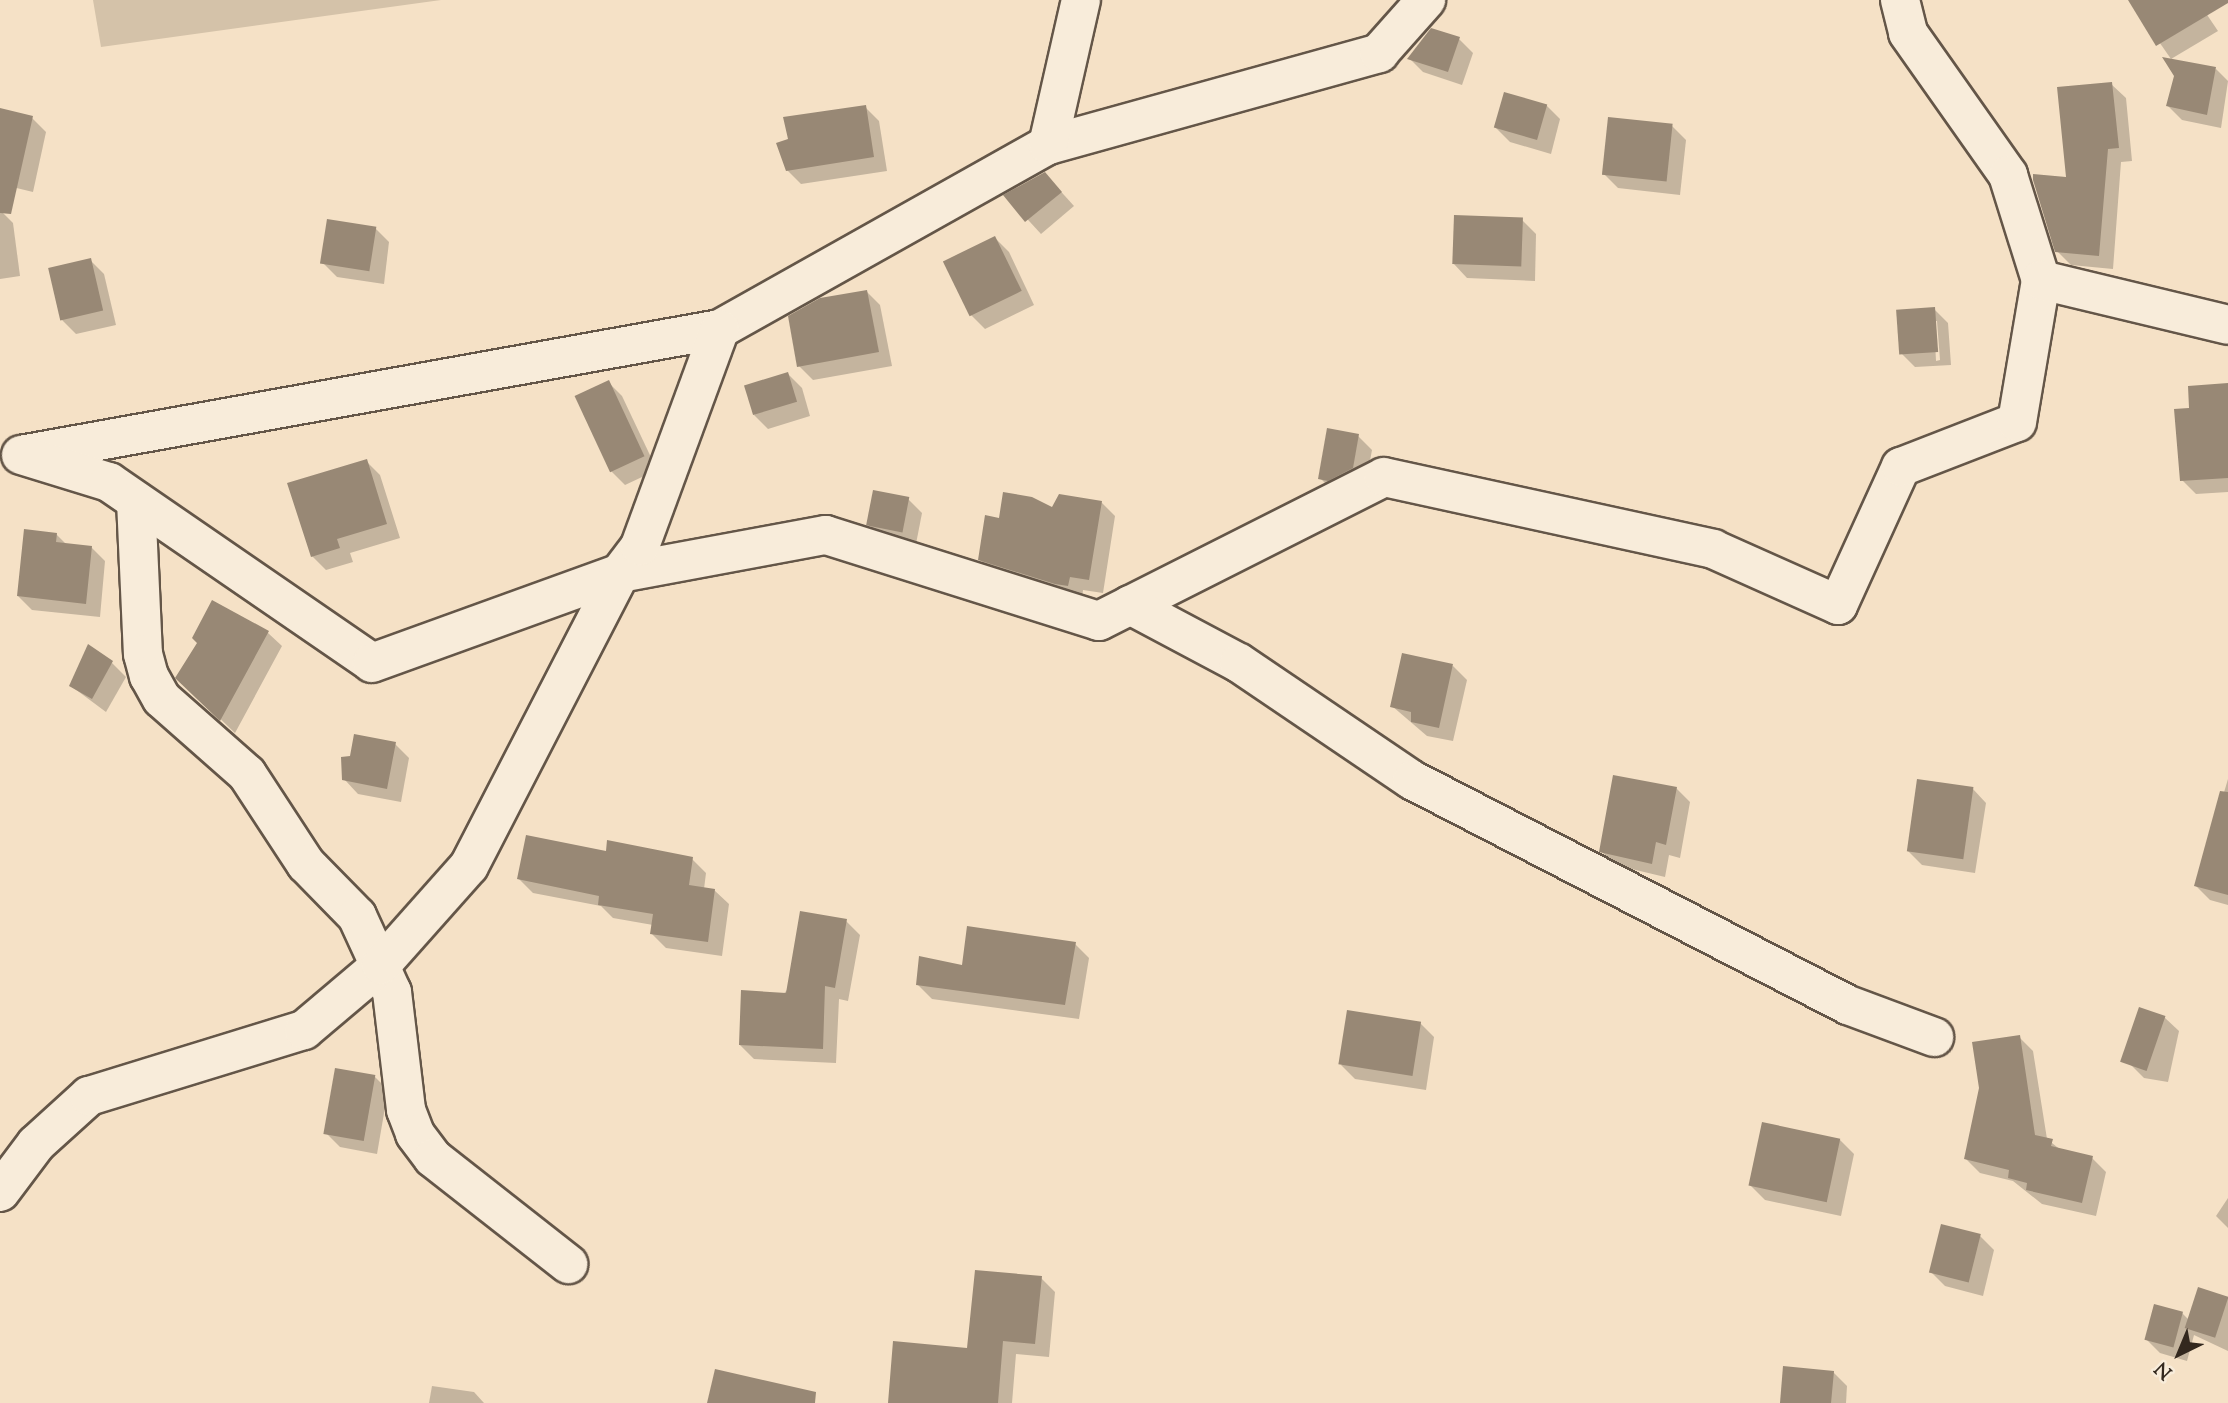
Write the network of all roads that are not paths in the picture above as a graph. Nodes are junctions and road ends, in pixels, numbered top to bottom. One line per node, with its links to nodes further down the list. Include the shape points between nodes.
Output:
1 (1081, 0): 4 (street)
2 (1426, 0): 4 (street, via 1379,53)
3 (1900, 0): 5 (street, via 1908,33 2008,174)
4 (1048, 145): 7 (street)
5 (2041, 281): 6 (street); 11 (street, via 2017,422 1901,467 1838,605 1713,549 1384,477)
6 (2228, 325)
7 (720, 329): 8 (street); 10 (street, via 640,546)
8 (10, 454): 9 (street, via 109,482)
9 (136, 501): 10 (street, via 372,663); 12 (street, via 143,654 149,676 162,699 247,774 306,864 357,916)
10 (620, 573): 11 (street, via 826,535 1099,621); 12 (street, via 469,866)
11 (1130, 605): 13 (street, via 1239,663 1412,780 1848,1005)
12 (380, 965): 14 (street, via 304,1030 89,1096 36,1144); 15 (street, via 391,992 406,1110 415,1134 433,1158)
13 (1934, 1037)
14 (0, 1192)
15 (568, 1264)

